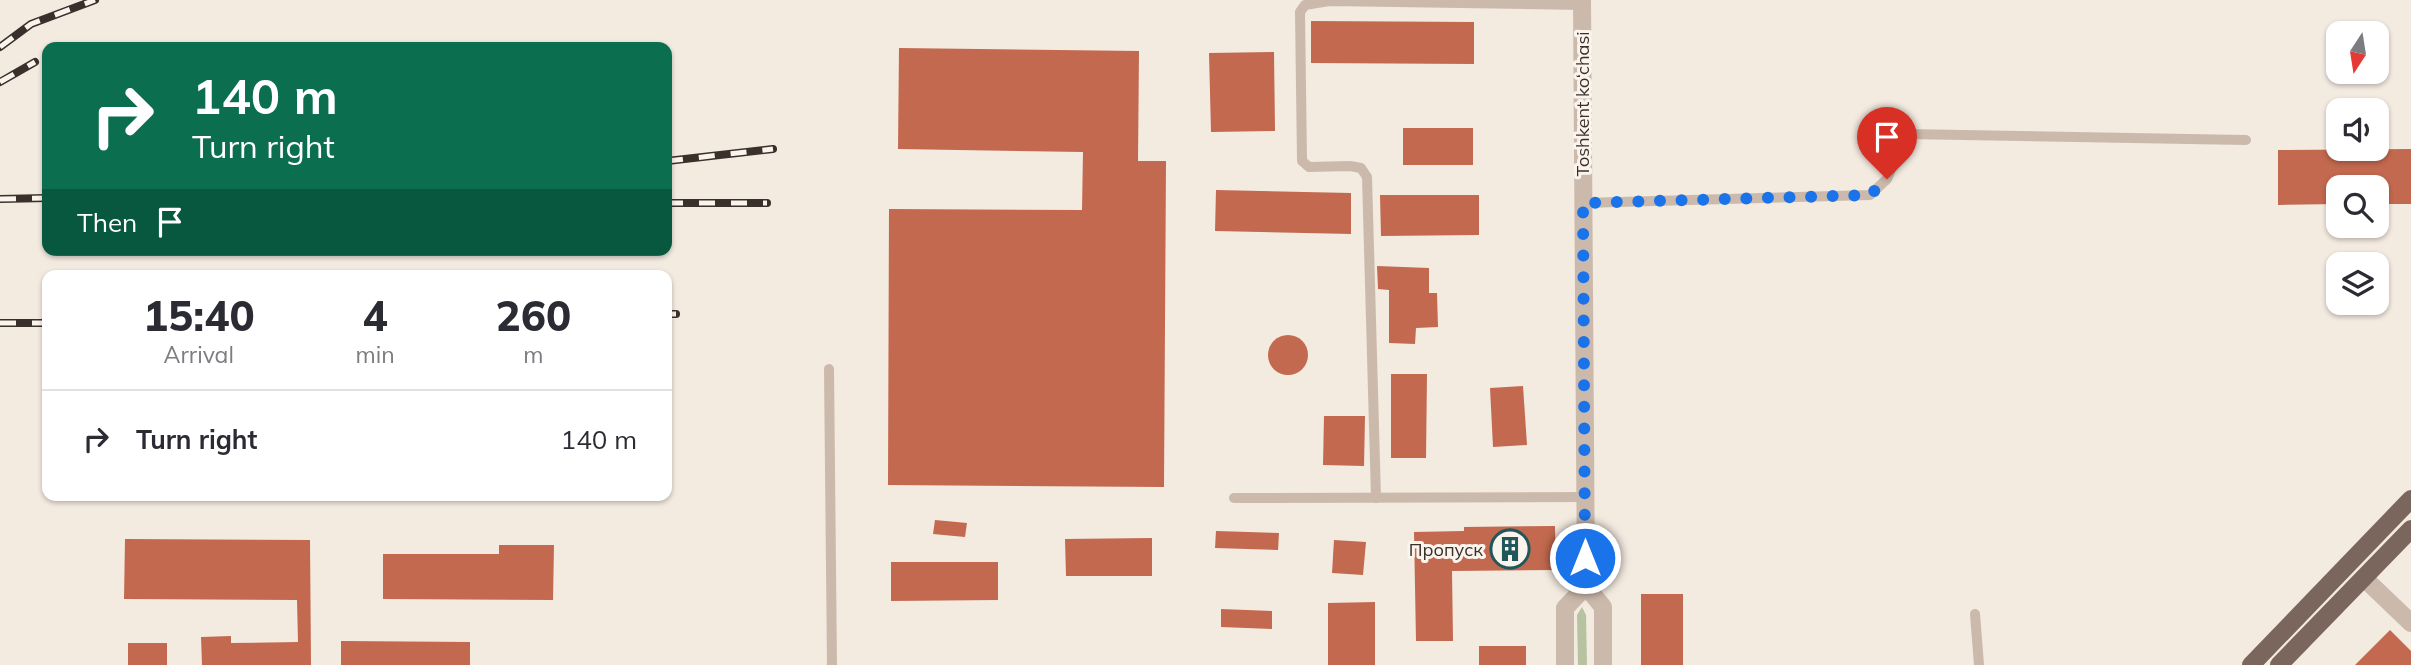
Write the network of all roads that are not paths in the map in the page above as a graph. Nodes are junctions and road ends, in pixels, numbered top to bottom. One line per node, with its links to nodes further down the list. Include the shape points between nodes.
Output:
1 (1582, 3): 3 (street, Toshkent ko‘chasi); 7 (lane, via 1329,1 1305,5 1300,12 1302,161 1309,167 1361,168 1367,177)
2 (2246, 140): 3 (lane, via 1906,134 1887,179 1870,195)
3 (1583, 203): 5 (street, Toshkent ko‘chasi)
4 (829, 369): 14 (lane)
5 (1585, 497): 7 (lane); 11 (street, Toshkent ko‘chasi)
6 (1234, 498): 7 (lane)
7 (1376, 498)
8 (2411, 499): 18 (main road)
9 (2411, 529): 10 (main road)
10 (2364, 578): 13 (street); 19 (main road)
11 (1586, 586): 15 (street, via 1565,608); 16 (street, Toshkent ko‘chasi, via 1603,607)
12 (1975, 614): 17 (lane)
13 (2411, 623)
14 (832, 665)
15 (1565, 665)
16 (1603, 665)
17 (1979, 665)
18 (2251, 665)
19 (2279, 665)

